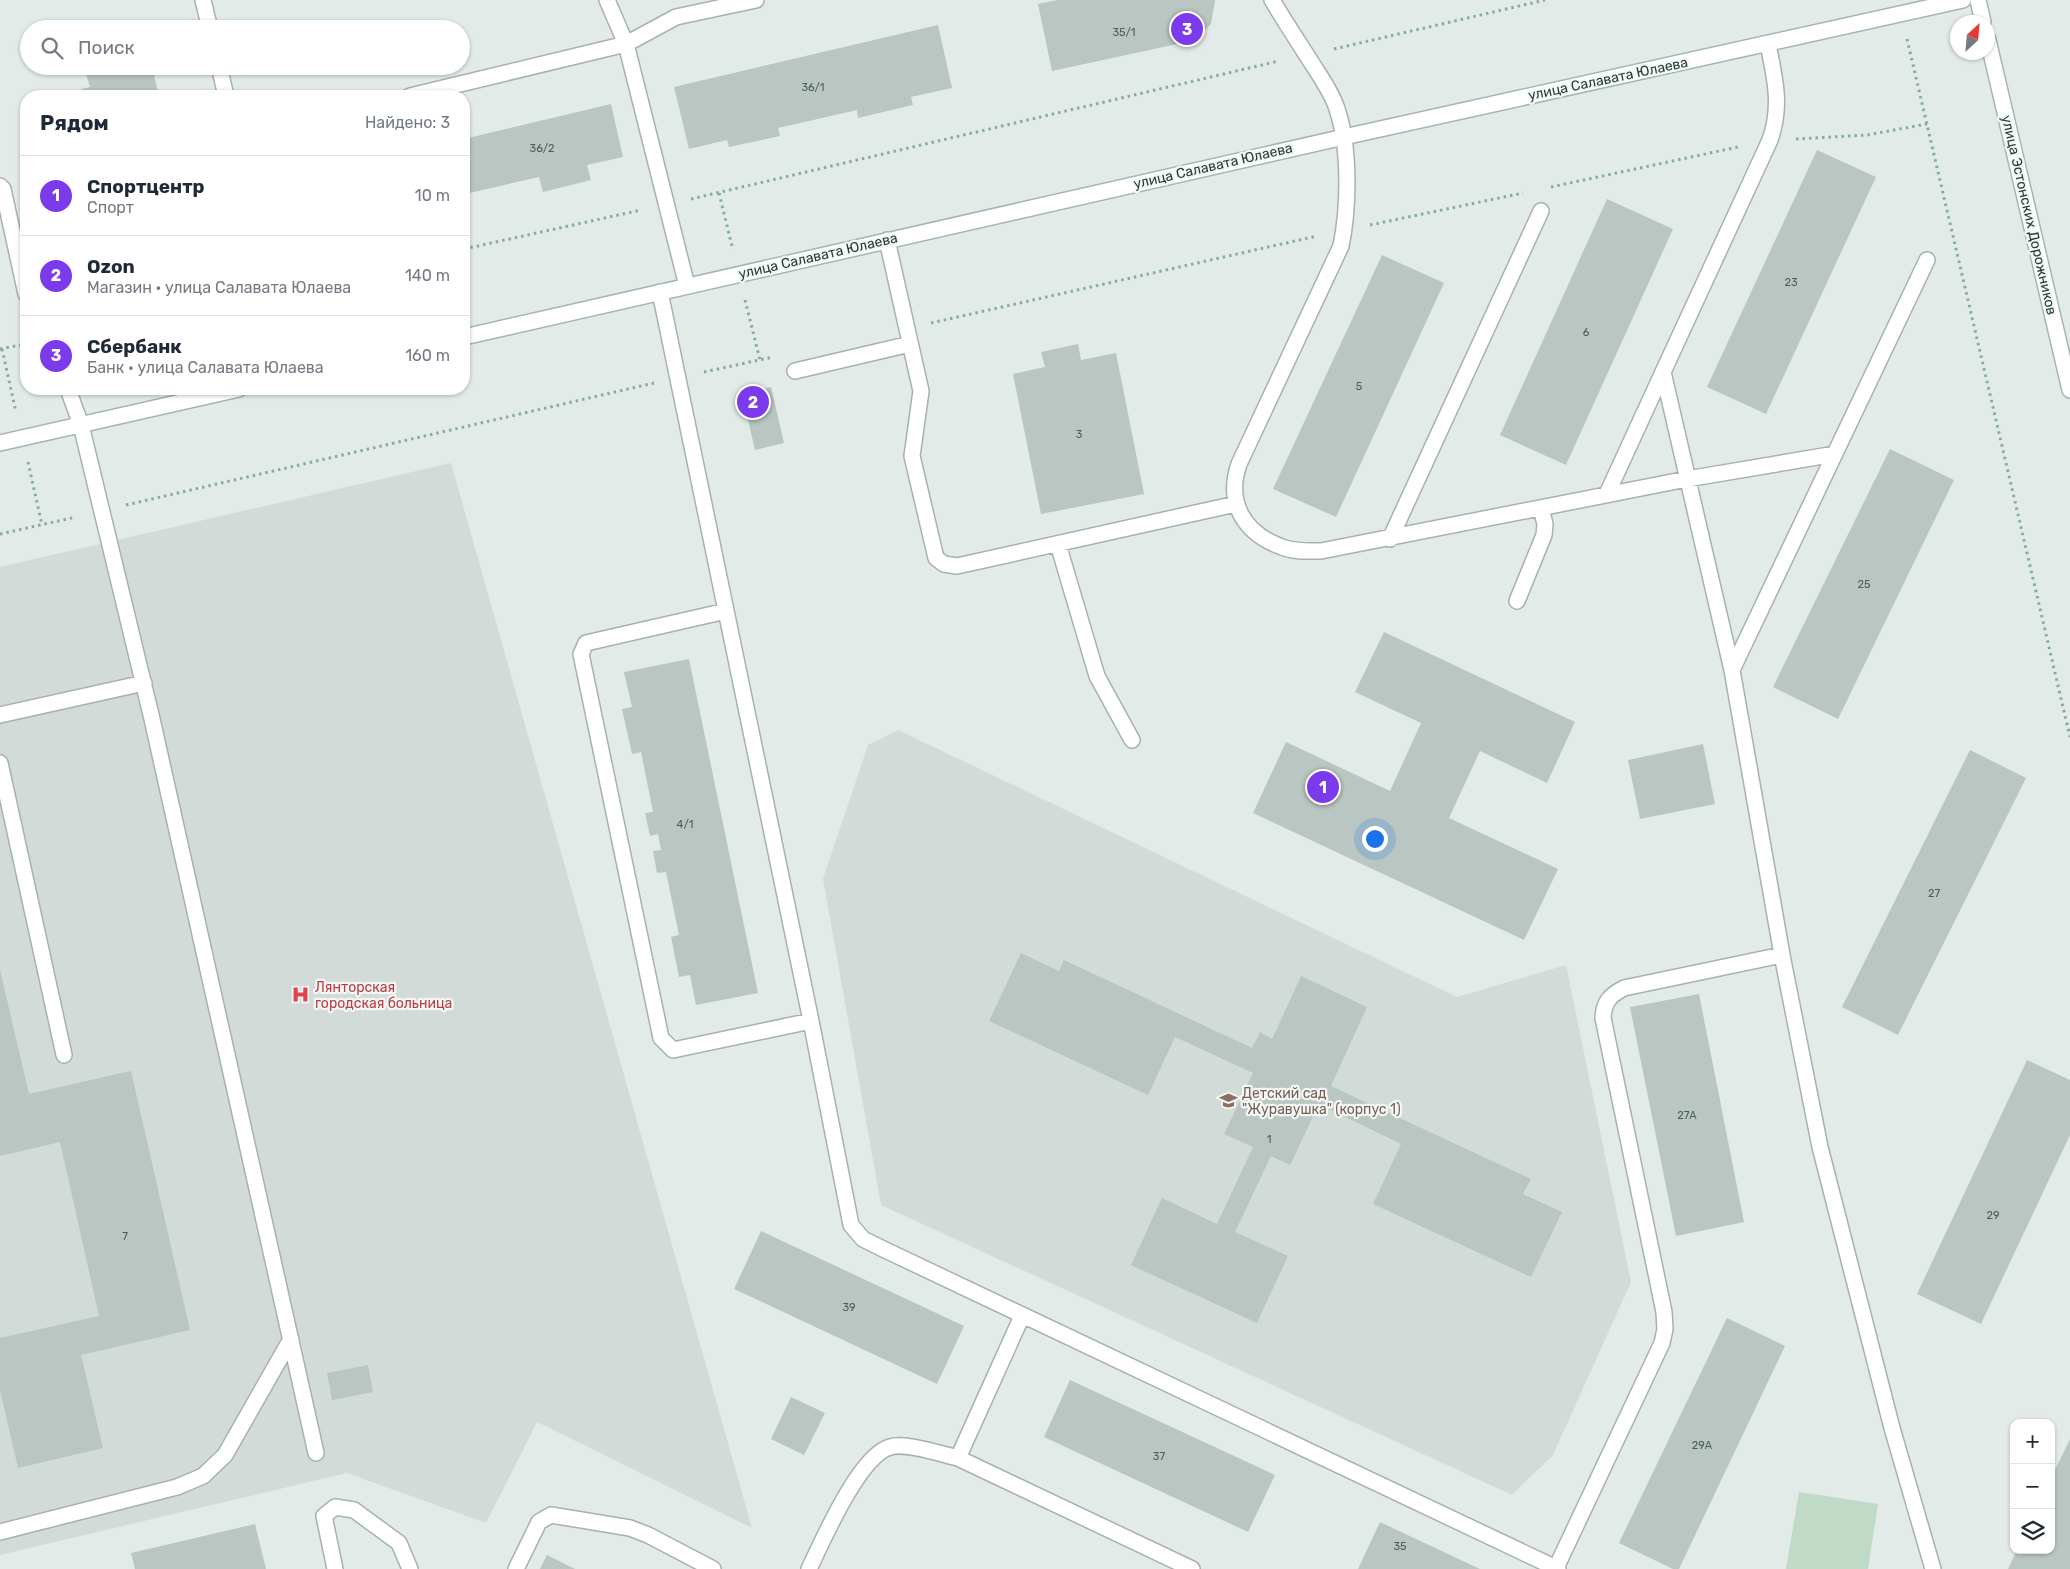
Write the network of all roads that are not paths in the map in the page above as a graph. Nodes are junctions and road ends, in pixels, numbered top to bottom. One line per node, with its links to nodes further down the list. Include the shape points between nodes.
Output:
1 (203, 0): 8 (street)
2 (607, 0): 9 (street)
3 (756, 0): 9 (street, via 676,17)
4 (1272, 0): 15 (street, via 1337,107)
5 (1963, 0): 10 (street, улица Салавата Юлаева)
6 (1978, 0): 7 (street)
7 (1981, 15)
8 (208, 20)
9 (626, 44): 14 (street); 21 (street)
10 (1768, 44): 15 (street, улица Салавата Юлаева); 26 (street, via 1776,86 1776,124)
11 (1993, 60): 27 (street, улица Эстонских Дорожников)
12 (221, 75): 13 (street)
13 (225, 90)
14 (435, 90)
15 (1344, 137): 18 (street, улица Салавата Юлаева); 36 (street, via 1344,230 1341,246 1239,464 1233,492)
16 (0, 186): 20 (street)
17 (1541, 211): 38 (street)
18 (887, 240): 21 (street, улица Салавата Юлаева); 24 (street)
19 (1927, 260): 33 (street)
20 (20, 267)
21 (687, 286): 22 (street, улица Салавата Юлаева)
22 (660, 292): 23 (street, улица Салавата Юлаева); 41 (street)
23 (470, 336)
24 (910, 344): 25 (street); 39 (street, via 921,391 912,456 936,558 944,564 957,566)
25 (795, 371)
26 (1664, 372): 34 (street); 35 (street)
27 (2068, 372): 28 (street, улица Эстонских Дорожников)
28 (2070, 390)
29 (70, 395): 31 (street)
30 (213, 395): 31 (street)
31 (81, 425): 32 (street); 43 (street)
32 (0, 443)
33 (1835, 454): 34 (street); 42 (street)
34 (1687, 478): 35 (street); 42 (street)
35 (1607, 494): 37 (street)
36 (1236, 504): 38 (street, via 1249,526 1282,548 1300,552 1321,551); 39 (street)
37 (1541, 508): 38 (street); 40 (street, via 1544,535)
38 (1390, 539)
39 (1058, 544): 45 (street, via 1098,676)
40 (1517, 601)
41 (726, 611): 48 (street); 48 (street, via 586,643 580,654 661,1038 673,1050)
42 (1732, 670): 47 (street)
43 (144, 682): 44 (street); 51 (street)
44 (0, 715)
45 (1132, 740)
46 (0, 763): 49 (street)
47 (1782, 955): 55 (street, via 1624,988 1611,995 1604,1006 1603,1018 1665,1328 1662,1343); 62 (street, via 1820,1147 1848,1261)
48 (811, 1021): 50 (street, via 851,1225 863,1239 874,1245)
49 (64, 1055)
50 (1022, 1316): 53 (street); 55 (street)
51 (291, 1339): 52 (street); 54 (street, via 225,1455 203,1476 177,1487)
52 (316, 1453)
53 (958, 1458): 60 (street, via 913,1447 891,1446 875,1455 839,1508); 61 (street)
54 (0, 1532)
55 (1557, 1568)
56 (334, 1569): 57 (street, via 324,1516 335,1507 354,1510 399,1543)
57 (410, 1569)
58 (516, 1569): 59 (street, via 539,1522 551,1515 630,1528)
59 (713, 1569)
60 (808, 1569)
61 (1192, 1569)
62 (1933, 1569)

